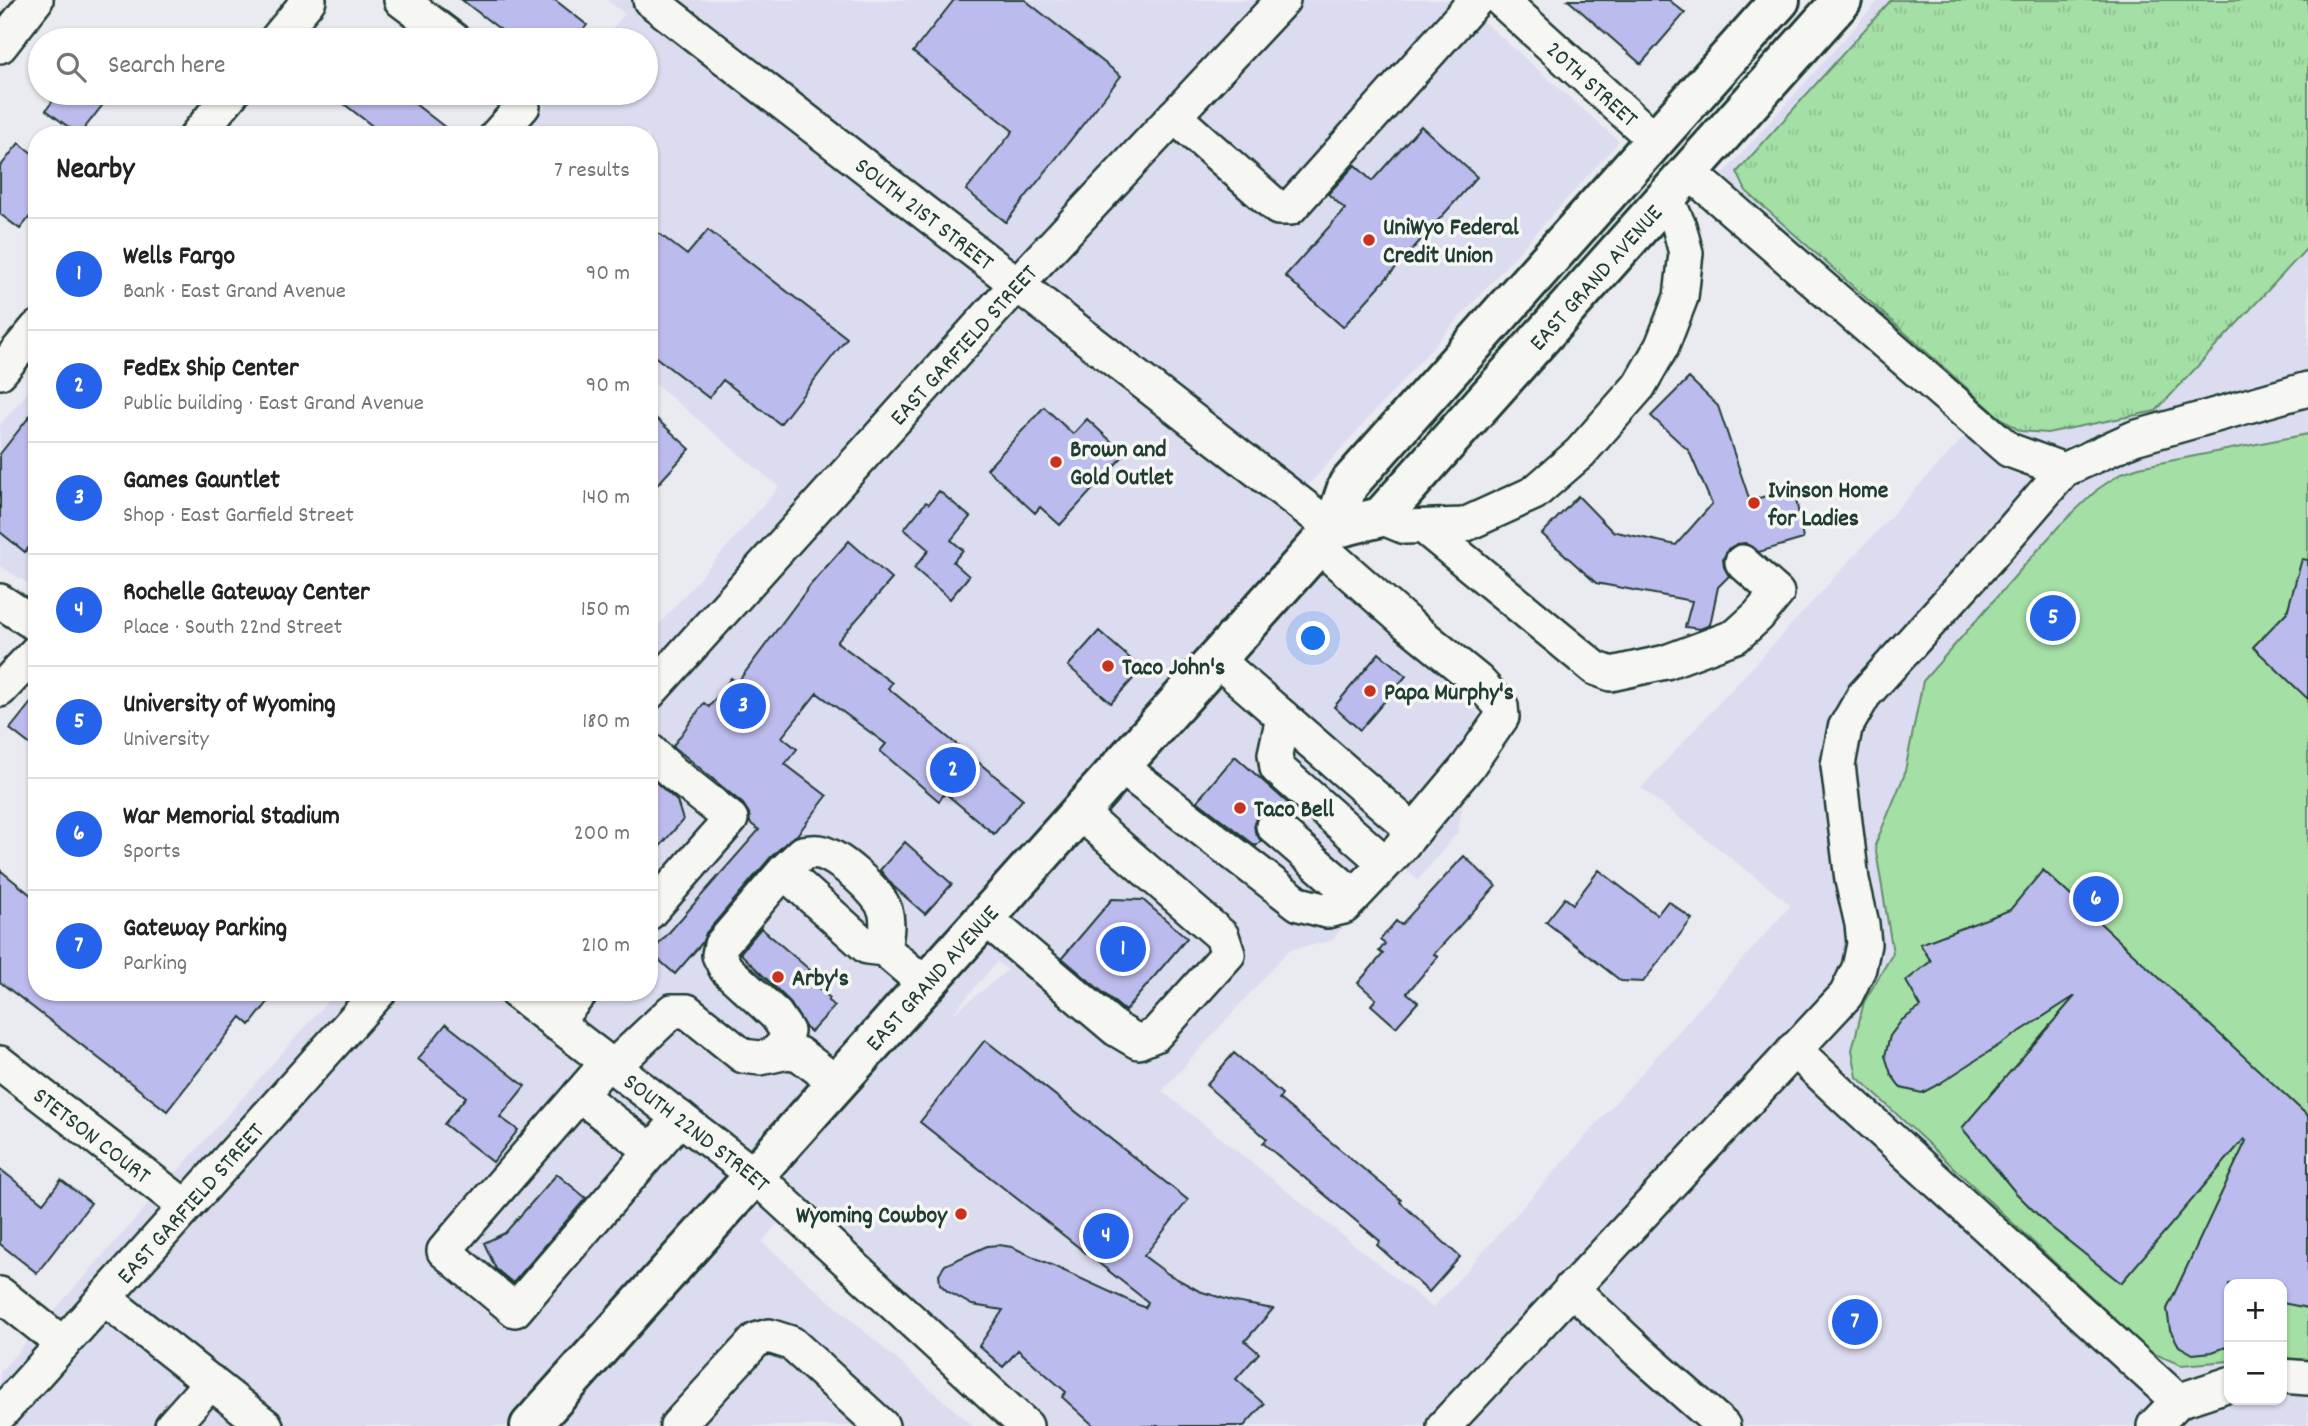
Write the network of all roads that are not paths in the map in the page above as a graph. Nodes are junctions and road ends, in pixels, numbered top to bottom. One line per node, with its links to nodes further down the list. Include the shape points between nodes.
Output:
1 (36, 0): 12 (street)
2 (309, 0): 10 (street)
3 (401, 0): 11 (street)
4 (650, 0): 20 (street, SOUTH 21ST STREET)
5 (1283, 0): 15 (street, EAST GARFIELD STREET)
6 (1476, 0): 15 (street, via 1290,208 1278,208)
7 (1780, 0): 18 (main road, EAST GRAND AVENUE)
8 (1842, 0): 19 (main road, EAST GRAND AVENUE)
9 (1518, 6): 18 (street, 20TH STREET)
10 (286, 28)
11 (438, 28)
12 (0, 46)
13 (222, 105): 16 (street)
14 (522, 105): 17 (street)
15 (1174, 116): 20 (street, EAST GARFIELD STREET)
16 (204, 126)
17 (505, 126)
18 (1655, 140): 27 (main road, EAST GRAND AVENUE, via 1348,485)
19 (1677, 184): 24 (street, via 2009,450); 25 (main road, EAST GRAND AVENUE); 26 (street, via 1686,253 1681,297 1662,346 1639,386 1580,453 1534,493 1464,525)
20 (1017, 284): 27 (street, SOUTH 21ST STREET); 33 (street, EAST GARFIELD STREET)
21 (28, 339): 22 (street)
22 (0, 372)
23 (2308, 389): 24 (street, via 2134,438)
24 (2064, 470): 52 (street, via 1864,695 1845,728 1838,765 1864,944 1846,995)
25 (1381, 517): 26 (street, via 1405,527); 27 (main road)
26 (1424, 527): 28 (street, via 1595,668 1611,674 1666,662 1736,636 1777,593)
27 (1325, 537): 31 (main road, EAST GRAND AVENUE); 40 (street, SOUTH 21ST STREET, via 1408,624 1478,681 1501,706 1502,716 1468,766)
28 (1742, 562)
29 (0, 601): 30 (street)
30 (28, 619)
31 (1216, 659): 35 (street); 37 (main road, EAST GRAND AVENUE)
32 (28, 660): 34 (street)
33 (658, 683)
34 (0, 690)
35 (1283, 717): 40 (street); 41 (street, via 1275,754 1277,768)
36 (658, 759): 44 (street, via 731,819)
37 (1120, 766): 38 (main road, EAST GRAND AVENUE); 43 (street, via 1299,904 1327,911 1344,907)
38 (1079, 812): 45 (main road, EAST GRAND AVENUE); 45 (street, via 1222,936 1228,954 1155,1035 1138,1042 1116,1029)
39 (1273, 826): 43 (street)
40 (1414, 831): 41 (street, SOUTH 21ST STREET)
41 (1385, 863): 43 (street, SOUTH 21ST STREET)
42 (795, 882): 46 (street, via 867,947)
43 (1354, 897)
44 (658, 903)
45 (985, 918): 47 (main road, EAST GRAND AVENUE)
46 (884, 949): 47 (street); 53 (street, via 885,909 868,887 836,859 819,852 803,853 721,945 719,955 726,969 787,1031 784,1044)
47 (925, 984): 56 (main road, EAST GRAND AVENUE)
48 (371, 1001): 61 (street, EAST GARFIELD STREET)
49 (527, 1001): 51 (street, SOUTH 22ND STREET)
50 (573, 1001): 51 (street)
51 (555, 1023): 55 (street, SOUTH 22ND STREET)
52 (1794, 1048): 62 (street); 70 (street)
53 (775, 1053): 55 (street, via 760,1058 743,1056 687,1011 673,1011); 56 (street, via 799,1054)
54 (0, 1063): 61 (street, STETSON COURT)
55 (610, 1065): 57 (street); 58 (street, SOUTH 22ND STREET)
56 (837, 1083): 60 (main road, EAST GRAND AVENUE)
57 (579, 1095): 59 (street); 59 (street, via 444,1251 514,1310)
58 (680, 1118): 59 (street); 60 (street, SOUTH 22ND STREET)
59 (652, 1151)
60 (754, 1175): 72 (street, SOUTH 22ND STREET); 75 (main road, EAST GRAND AVENUE)
61 (186, 1207): 64 (street, EAST GARFIELD STREET)
62 (1571, 1287): 78 (street); 79 (street)
63 (0, 1294): 65 (street)
64 (104, 1298): 65 (street, EAST GARFIELD STREET); 68 (street)
65 (63, 1343): 71 (street, EAST GARFIELD STREET)
66 (2287, 1376): 67 (street)
67 (2308, 1378)
68 (211, 1382): 73 (street); 74 (street)
69 (2224, 1386): 70 (street)
70 (2178, 1401): 80 (street)
71 (0, 1414)
72 (1007, 1420)
73 (172, 1426)
74 (266, 1426)
75 (530, 1426)
76 (677, 1426): 77 (street, via 756,1340 769,1336 791,1343)
77 (882, 1426)
78 (1444, 1426)
79 (1723, 1426)
80 (2154, 1426)

